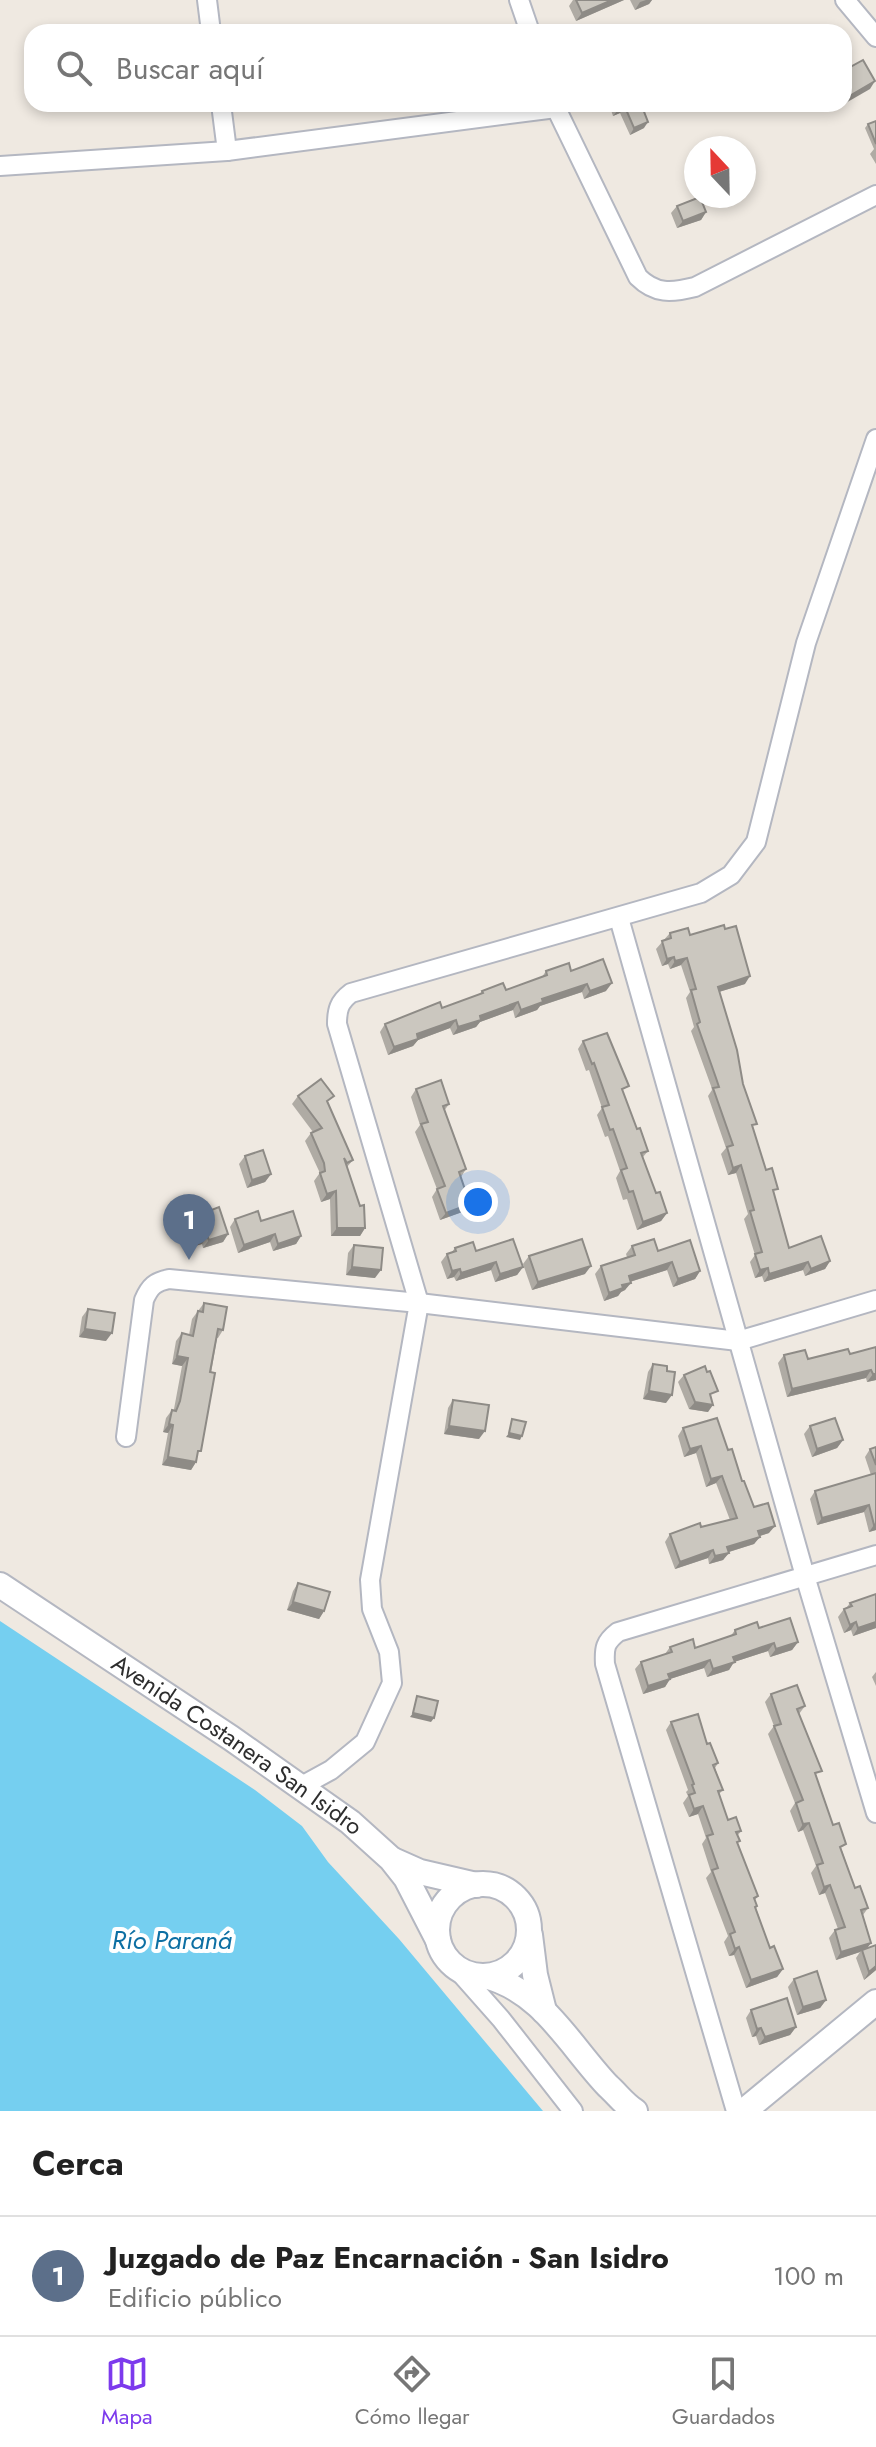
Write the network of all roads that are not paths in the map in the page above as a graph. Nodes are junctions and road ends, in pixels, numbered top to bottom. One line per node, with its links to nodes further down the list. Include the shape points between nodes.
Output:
1 (207, 0): 4 (street)
2 (519, 0): 5 (street)
3 (845, 0): 6 (street)
4 (210, 24)
5 (527, 24)
6 (876, 37)
7 (222, 112): 10 (street)
8 (511, 112): 10 (street)
9 (558, 112): 12 (street, via 638,277 650,289 673,292 695,287)
10 (227, 151): 11 (street)
11 (0, 166)
12 (876, 195)
13 (876, 439): 14 (street, via 806,643 756,842 731,875 701,893)
14 (619, 918): 16 (street, via 351,993 342,1000 337,1024); 17 (street)
15 (876, 1300): 17 (street)
16 (419, 1303): 17 (street); 18 (street, via 158,1281 144,1300); 22 (street, via 370,1580 372,1609 389,1652 392,1683 365,1742)
17 (738, 1341): 20 (street)
18 (126, 1437)
19 (876, 1555): 20 (street)
20 (805, 1576): 23 (street); 34 (street, via 618,1632 604,1649)
21 (0, 1585): 22 (main road, Avenida Costanera San Isidro)
22 (300, 1787): 24 (main road, Avenida Costanera San Isidro)
23 (876, 1813)
24 (391, 1859): 25 (main road); 27 (main road, Avenida Costanera San Isidro)
25 (476, 1885): 26 (main road, via 503,1888 514,1896); 27 (main road, via 462,1889 441,1911)
26 (530, 1931): 29 (main road, via 516,1963); 31 (main road)
27 (438, 1940): 28 (main road, Avenida Costanera San Isidro)
28 (455, 1967): 29 (main road); 32 (street, Avenida Costanera San Isidro)
29 (485, 1976): 31 (main road, via 521,1990)
30 (876, 2002): 35 (main road)
31 (544, 2011): 33 (main road)
32 (573, 2111)
33 (635, 2111)
34 (736, 2111)
35 (744, 2111)

